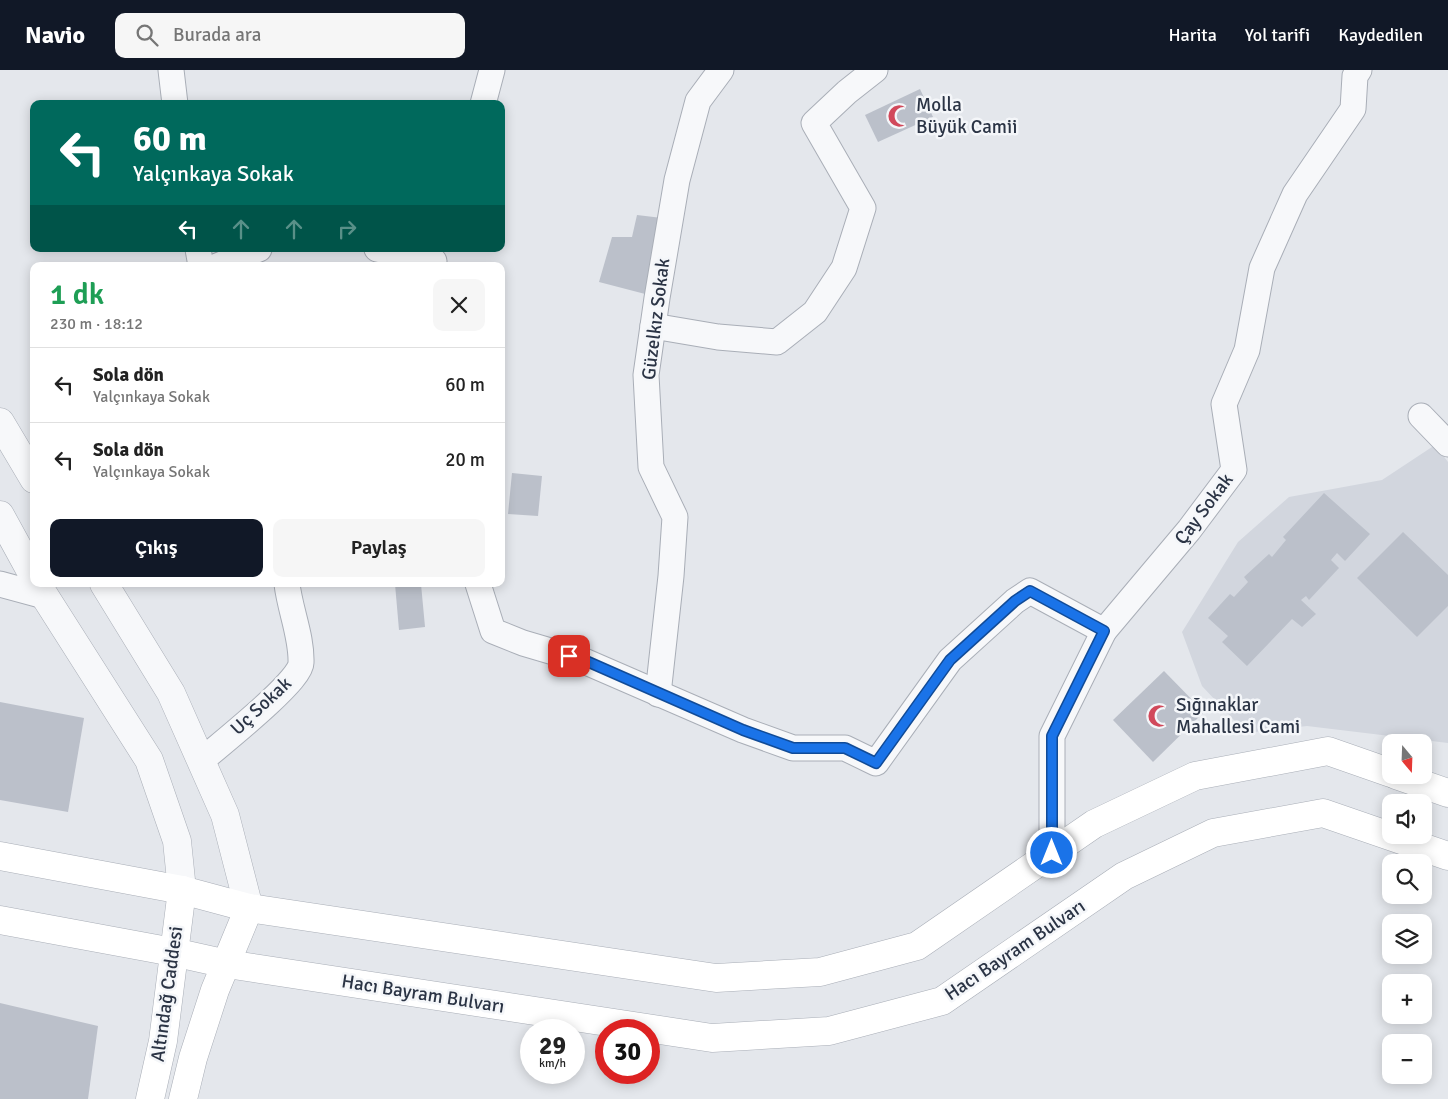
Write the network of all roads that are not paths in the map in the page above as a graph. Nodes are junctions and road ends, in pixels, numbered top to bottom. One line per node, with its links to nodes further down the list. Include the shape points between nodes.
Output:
1 (171, 70): 6 (street)
2 (492, 70): 7 (street)
3 (721, 70): 12 (street, Güzelkız Sokak, via 698,101 677,180)
4 (875, 70): 12 (street, via 814,123 863,208 844,268 816,312 777,342 718,337)
5 (1359, 70): 25 (street, Çay Sokak, via 1355,76 1353,109 1295,194 1262,268 1247,350 1224,404 1234,470 1189,530)
6 (175, 100)
7 (484, 100)
8 (252, 252): 11 (street)
9 (393, 252): 10 (street)
10 (435, 260)
11 (227, 262)
12 (653, 326): 26 (street, Güzelkız Sokak, via 646,375 651,467 675,517)
13 (1421, 416): 15 (street)
14 (0, 422): 16 (street)
15 (1448, 444)
16 (30, 472)
17 (0, 515): 18 (street)
18 (30, 571)
19 (0, 584): 20 (street)
20 (30, 586)
21 (39, 587): 34 (street, via 149,760 177,841)
22 (106, 587): 27 (street, via 171,692)
23 (287, 587): 27 (street, Uç Sokak, via 302,665 286,687)
24 (479, 587): 26 (street, via 494,631 523,643 584,660)
25 (1104, 631): 26 (street, via 1030,591 950,660 876,763 845,748 793,748); 31 (street, Çay Sokak, via 1052,736)
26 (658, 694)
27 (201, 761): 35 (street, via 225,815)
28 (1382, 770): 31 (main road, via 1328,752 1195,776 1094,824)
29 (1422, 784): 30 (main road)
30 (1448, 793)
31 (1052, 853): 35 (main road, via 917,946 820,972 716,978)
32 (0, 856): 34 (main road)
33 (1448, 856): 38 (main road, Hacı Bayram Bulvarı, via 1323,813 1213,833 1124,876 942,1001 830,1030 712,1038)
34 (182, 890): 35 (main road); 37 (main road, Altındağ Caddesi)
35 (249, 908): 38 (main road, Altındağ Caddesi)
36 (0, 920): 37 (main road, Hacı Bayram Bulvarı)
37 (173, 952): 38 (main road, Hacı Bayram Bulvarı); 39 (main road, Altındağ Caddesi, via 163,1041)
38 (227, 964): 40 (main road, Altındağ Caddesi, via 207,1013)
39 (150, 1099)
40 (183, 1099)

